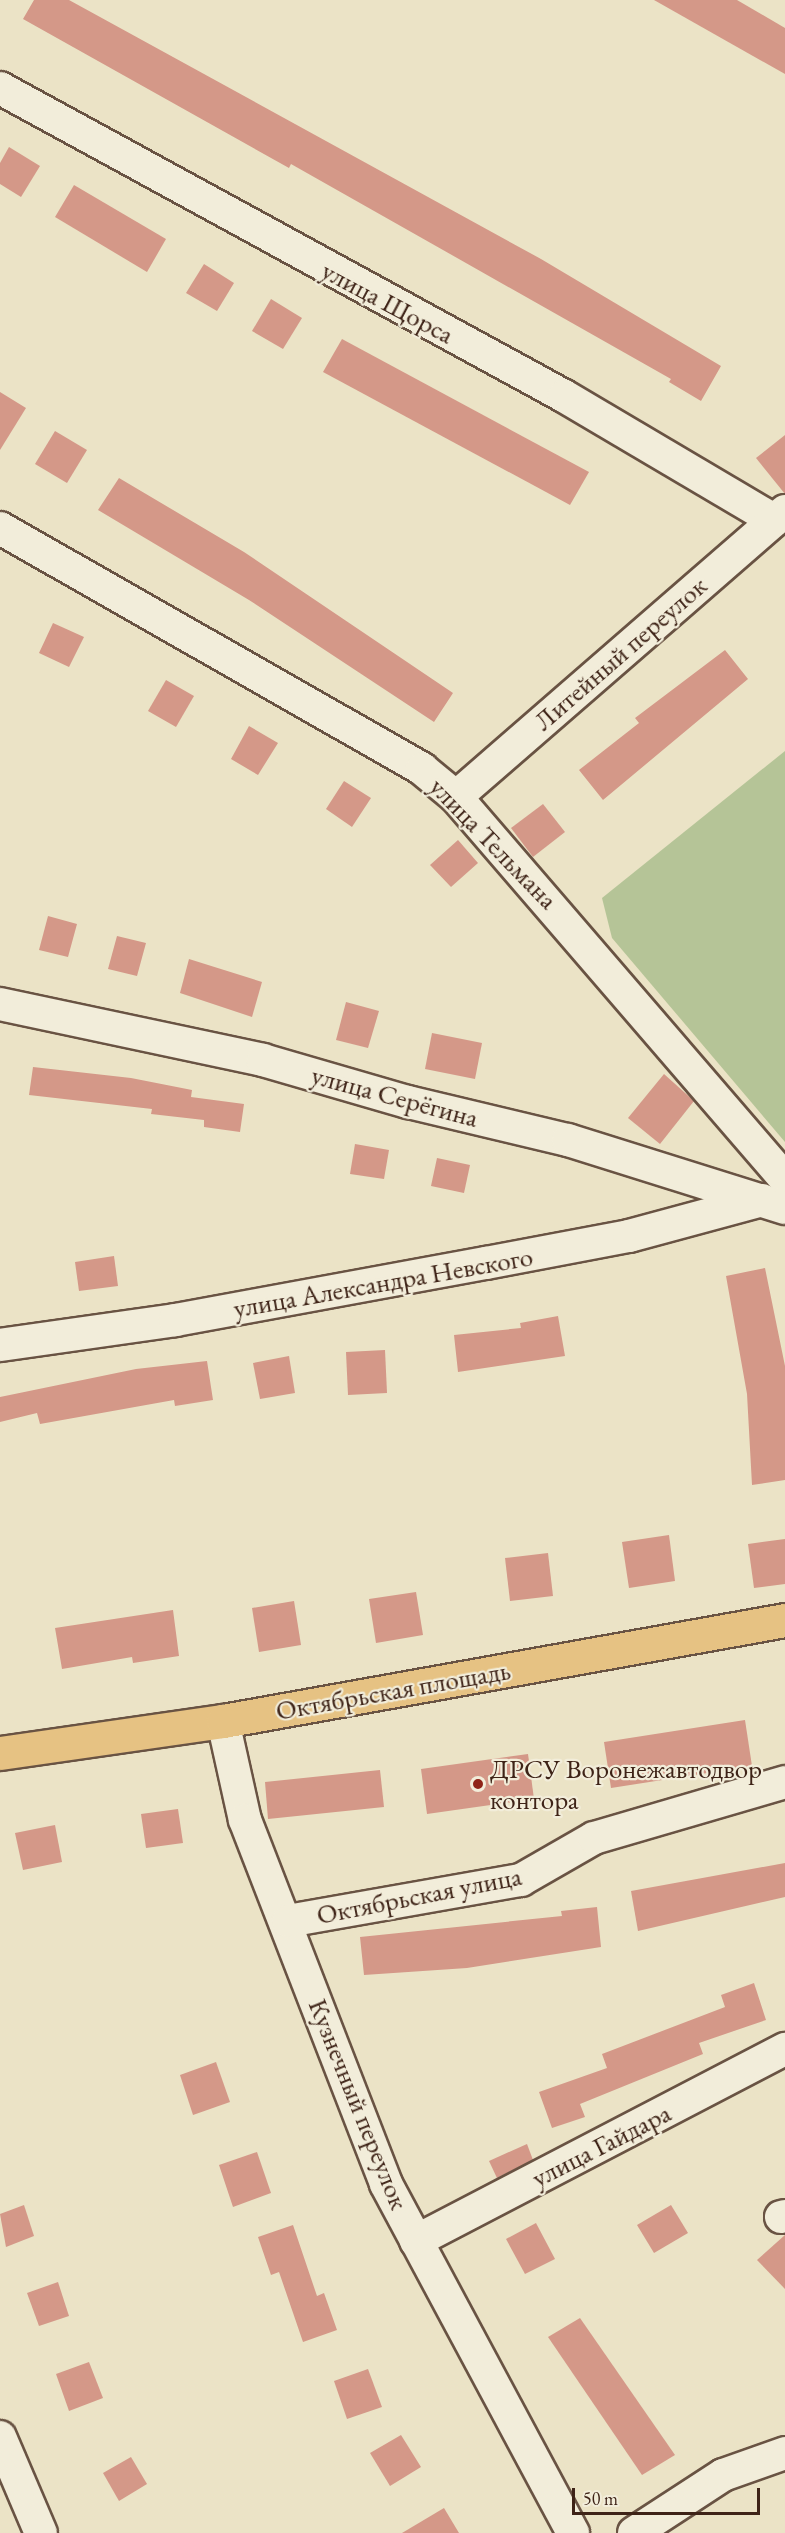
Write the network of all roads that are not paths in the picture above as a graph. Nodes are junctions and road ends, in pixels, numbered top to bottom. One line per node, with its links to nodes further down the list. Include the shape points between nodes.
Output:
1 (0, 88): 2 (street, улица Щорса)
2 (779, 515): 4 (street, Литейный переулок)
3 (0, 528): 4 (street, улица Тельмана, via 422,769)
4 (456, 796): 6 (street, улица Тельмана)
5 (0, 1004): 6 (street, улица Серёгина, via 263,1060 408,1102)
6 (777, 1196): 7 (street, улица Александра Невского, via 629,1236 175,1320)
7 (0, 1345)
8 (785, 1620): 9 (main road, Октябрьская площадь)
9 (223, 1721): 10 (main road, Октябрьская площадь); 12 (street, Кузнечный переулок, via 245,1820)
10 (0, 1753)
11 (785, 1782): 12 (street, Октябрьская улица, via 594,1838 521,1880)
12 (288, 1921): 14 (street, Кузнечный переулок, via 360,2123)
13 (785, 2049): 14 (street, улица Гайдара)
14 (416, 2241): 18 (street, Кузнечный переулок)
15 (0, 2437): 17 (street)
16 (785, 2453): 19 (street, via 723,2475)
17 (41, 2533)
18 (573, 2533)
19 (634, 2533)

